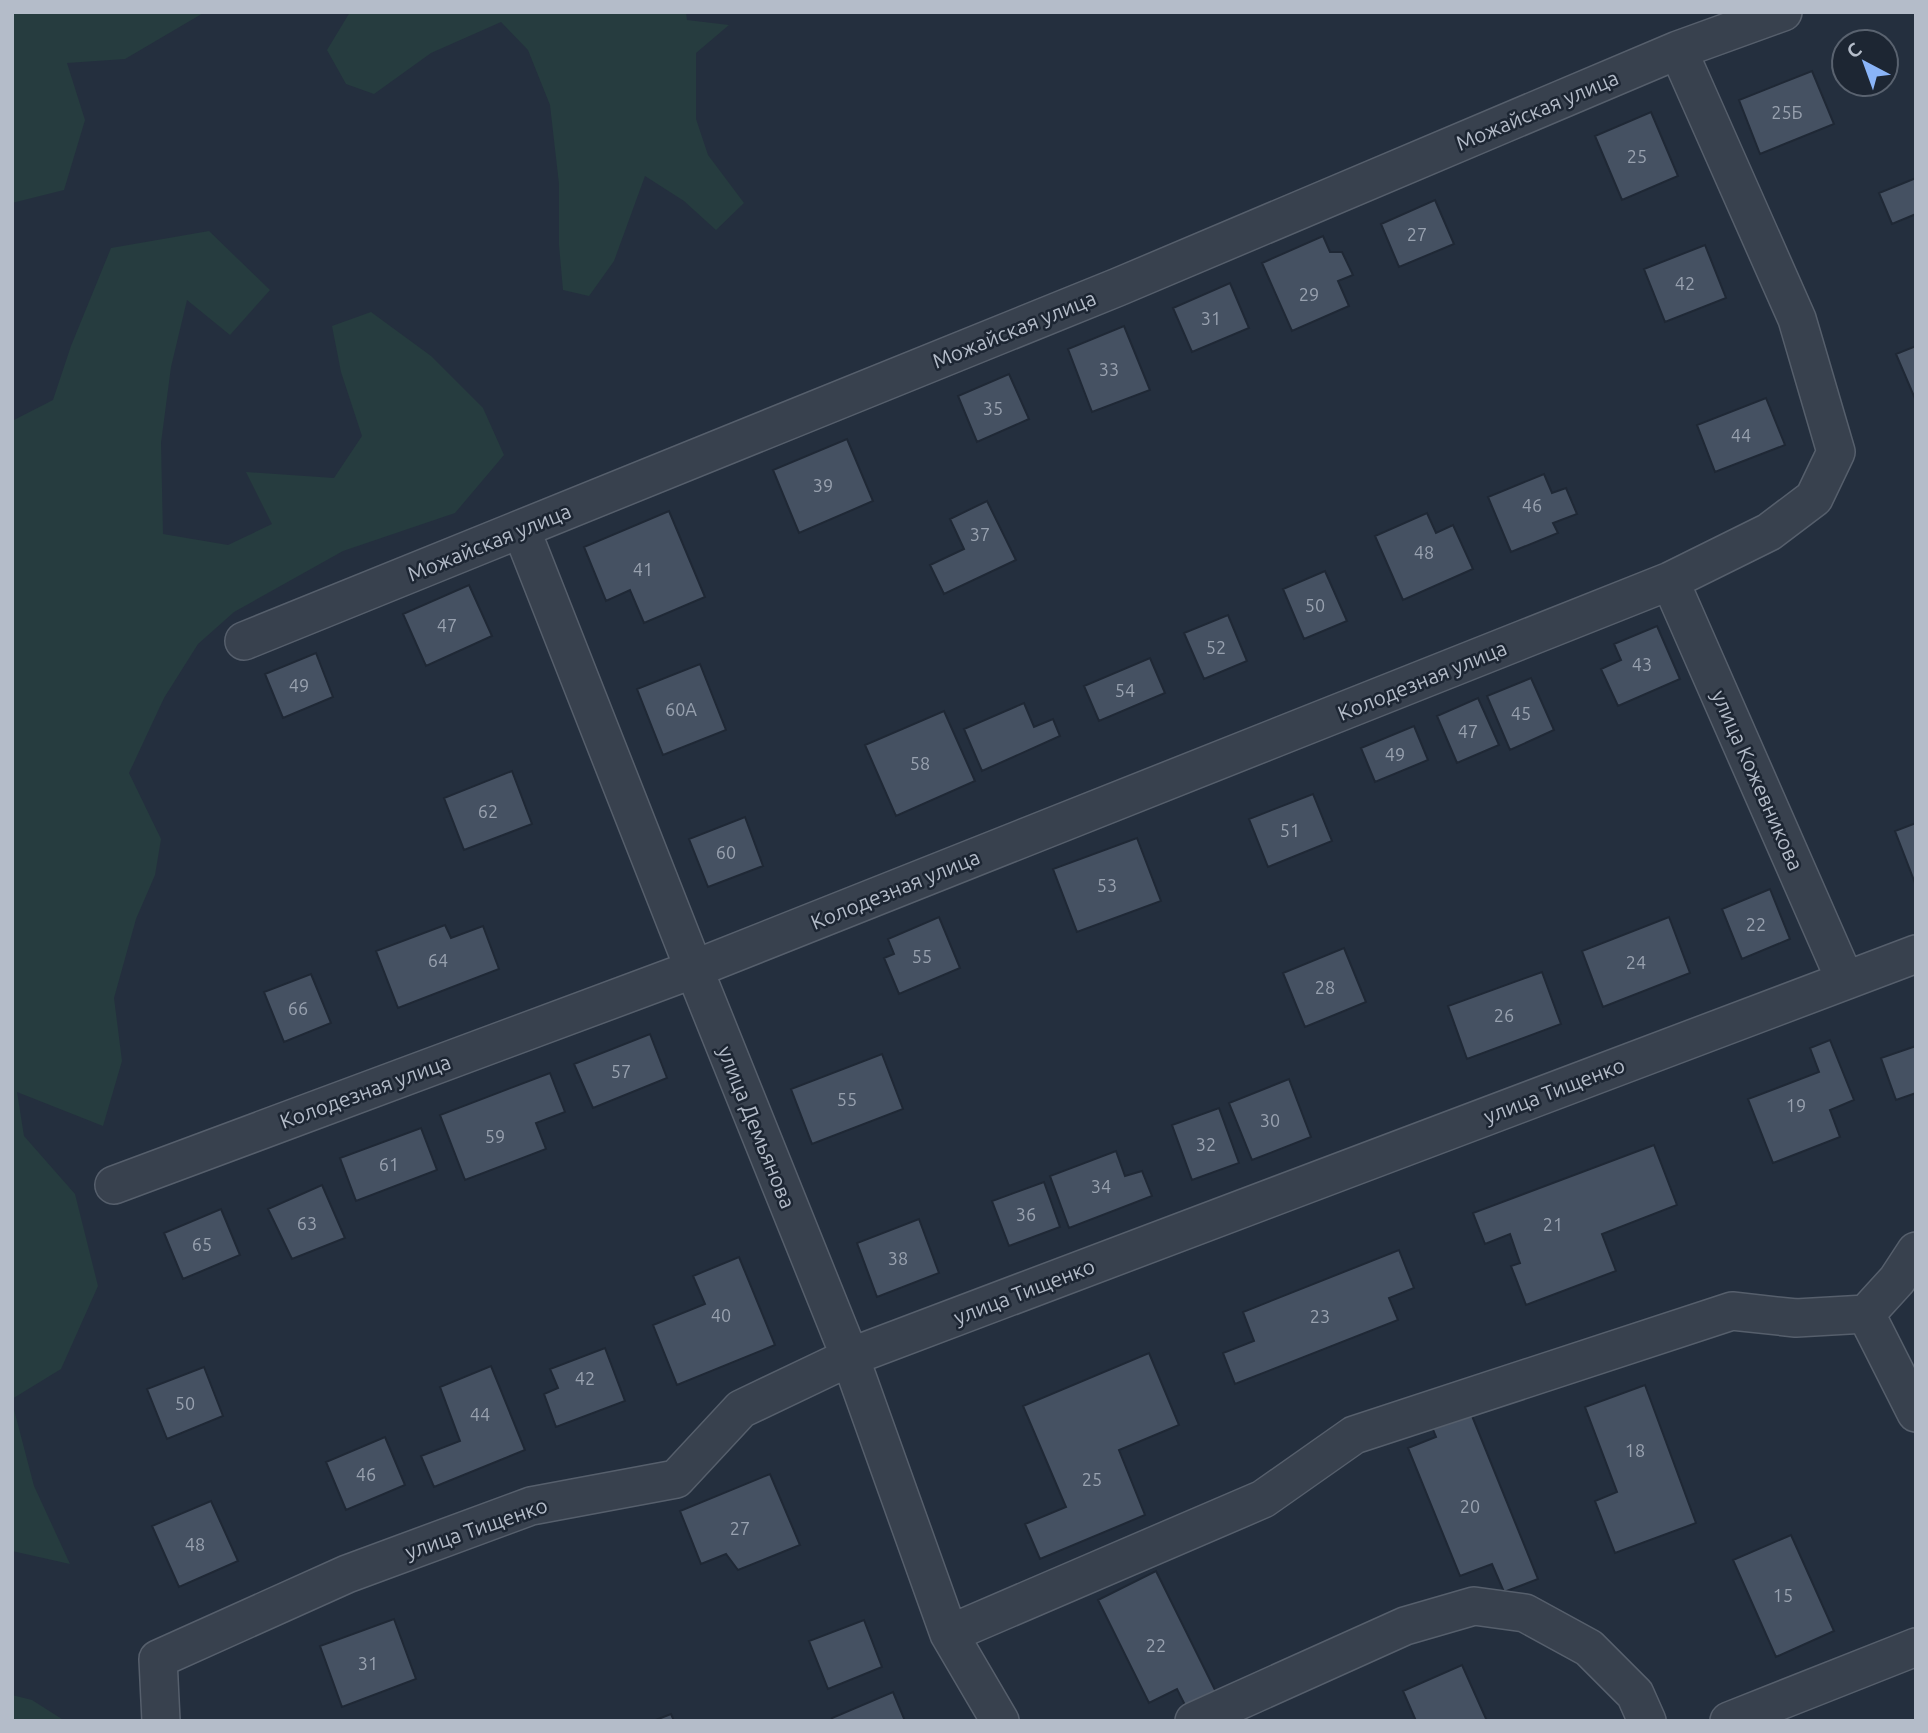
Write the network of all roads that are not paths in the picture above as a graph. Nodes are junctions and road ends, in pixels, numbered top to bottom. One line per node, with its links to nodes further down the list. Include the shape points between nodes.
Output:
1 (1783, 12): 2 (street, Можайская улица)
2 (1678, 50): 3 (street, Можайская улица, via 1131,282); 4 (street, Колодезная улица, via 1797,319 1836,452 1814,498 1769,532)
3 (521, 529): 5 (street, Можайская улица); 7 (street, улица Демьянова)
4 (1670, 581): 7 (street, Колодезная улица); 8 (street, улица Кожевникова)
5 (244, 641)
6 (1916, 954): 8 (street, улица Тищенко)
7 (694, 969): 9 (street, Колодезная улица); 12 (street, улица Демьянова)
8 (1845, 979): 12 (street, улица Тищенко)
9 (114, 1185)
10 (1916, 1251): 11 (street)
11 (1866, 1314): 13 (street); 14 (street, via 1796,1318 1732,1311 1354,1436 1264,1499)
12 (850, 1357): 14 (street, улица Демьянова); 16 (street, улица Тищенко, via 741,1409 676,1479 531,1506 347,1574 158,1659)
13 (1916, 1413)
14 (949, 1633): 17 (street, улица Демьянова)
15 (1916, 1647): 20 (street)
16 (161, 1721)
17 (1000, 1721)
18 (1194, 1721): 19 (street, via 1405,1626 1474,1606 1525,1612 1589,1648 1635,1694)
19 (1647, 1721)
20 (1729, 1721)

